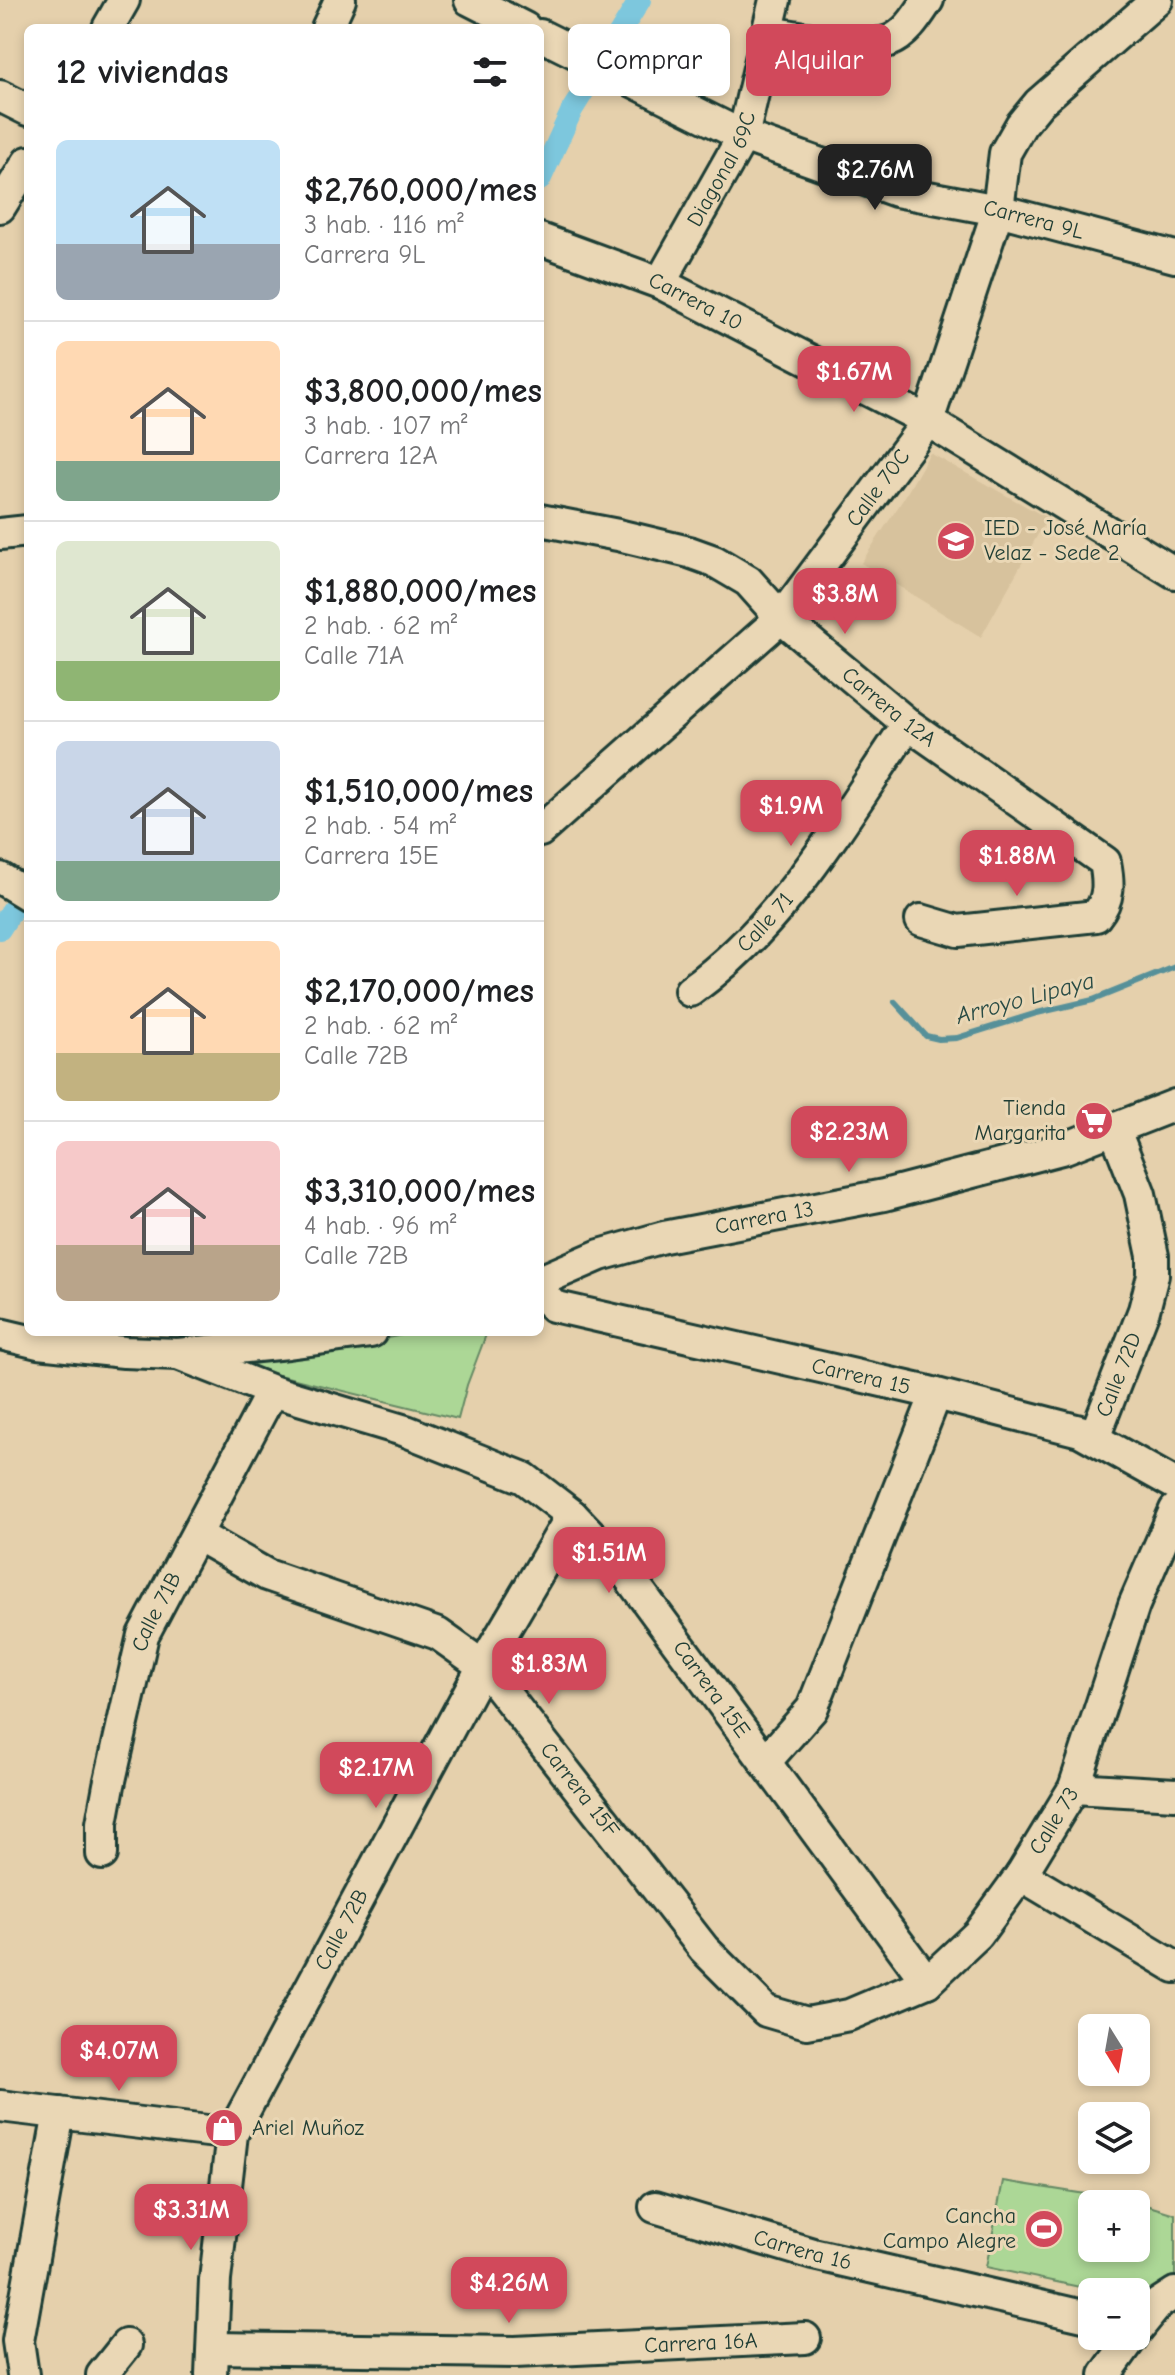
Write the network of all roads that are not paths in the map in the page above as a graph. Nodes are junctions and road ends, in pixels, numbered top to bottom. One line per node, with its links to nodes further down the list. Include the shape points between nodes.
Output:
1 (124, 0): 7 (street)
2 (340, 0): 8 (street)
3 (470, 0): 9 (street)
4 (775, 0): 10 (street, Diagonal 69C)
5 (928, 0): 12 (street, via 912,25)
6 (1157, 0): 19 (street, Calle 70C, via 1039,103 1021,125 1005,153)
7 (110, 24)
8 (329, 24)
9 (517, 24)
10 (770, 24)
11 (544, 37): 16 (street, Carrera 9L)
12 (891, 40)
13 (0, 96): 15 (street)
14 (753, 96): 16 (street, Diagonal 69C)
15 (24, 108)
16 (743, 136): 19 (street, Carrera 9L, via 896,191); 22 (street, Diagonal 69C)
17 (24, 168): 18 (street)
18 (0, 207)
19 (998, 210): 21 (street, Carrera 9L); 23 (street, Calle 70C)
20 (544, 240): 22 (street, Carrera 10)
21 (1175, 257)
22 (660, 283): 23 (street, Carrera 10)
23 (928, 421): 27 (street, Carrera 10); 28 (street, Calle 70C)
24 (544, 521): 28 (street, Carrera 12A, via 714,561 748,581)
25 (24, 531): 26 (street)
26 (0, 534)
27 (1175, 573)
28 (781, 618): 29 (street, Carrera 12A); 30 (street, Calle 70C)
29 (908, 724): 31 (street, Carrera 12A, via 1105,862 1110,885 1096,916 958,931); 32 (street, Calle 71, via 795,889 742,950)
30 (544, 827)
31 (921, 920)
32 (690, 991)
33 (1175, 1105): 34 (street, Carrera 13)
34 (1114, 1128): 35 (street, Carrera 13, via 1065,1148 884,1195 664,1237 600,1255); 43 (street, Calle 72D, via 1140,1194 1153,1275)
35 (544, 1279)
36 (544, 1296): 42 (street, Carrera 15, via 553,1306)
37 (0, 1334): 39 (street)
38 (341, 1336): 40 (street)
39 (41, 1338): 40 (street, via 124,1352)
40 (178, 1354): 41 (street, Carrera 15E)
41 (272, 1391): 46 (street, Carrera 15E, via 406,1431 524,1478); 47 (street, Calle 71B)
42 (936, 1394): 43 (street, Carrera 15); 49 (street, via 812,1709)
43 (1094, 1438): 44 (street, Carrera 15)
44 (1175, 1484)
45 (1175, 1510): 50 (street, Calle 73, via 1134,1605)
46 (572, 1515): 48 (street, Calle 72B); 49 (street, Carrera 15E, via 621,1566)
47 (197, 1535): 48 (street, Carrera 15F, via 267,1575 438,1634); 52 (street, Calle 71B, via 143,1635 109,1785)
48 (483, 1666): 56 (street, Carrera 15F, via 704,1949 766,2011); 59 (street, Calle 72B)
49 (765, 1762): 55 (street, Carrera 15E)
50 (1074, 1788): 51 (street); 53 (street, Calle 73)
51 (1175, 1794)
52 (102, 1854)
53 (1021, 1875): 54 (street); 55 (street, Calle 73, via 978,1934)
54 (1175, 1967)
55 (927, 1982): 56 (street, Calle 73, via 849,2015)
56 (807, 2023)
57 (0, 2106): 58 (street)
58 (59, 2113): 59 (street); 68 (street, via 18,2341)
59 (232, 2134): 67 (street, Calle 72B, via 215,2280)
60 (655, 2207): 63 (street, Carrera 16, via 813,2254)
61 (1175, 2293): 62 (street)
62 (1150, 2314)
63 (1078, 2315)
64 (805, 2338): 67 (street, Carrera 16A)
65 (126, 2345): 69 (street)
66 (1123, 2350): 70 (street)
67 (212, 2361)
68 (23, 2375)
69 (102, 2375)
70 (1105, 2375)

